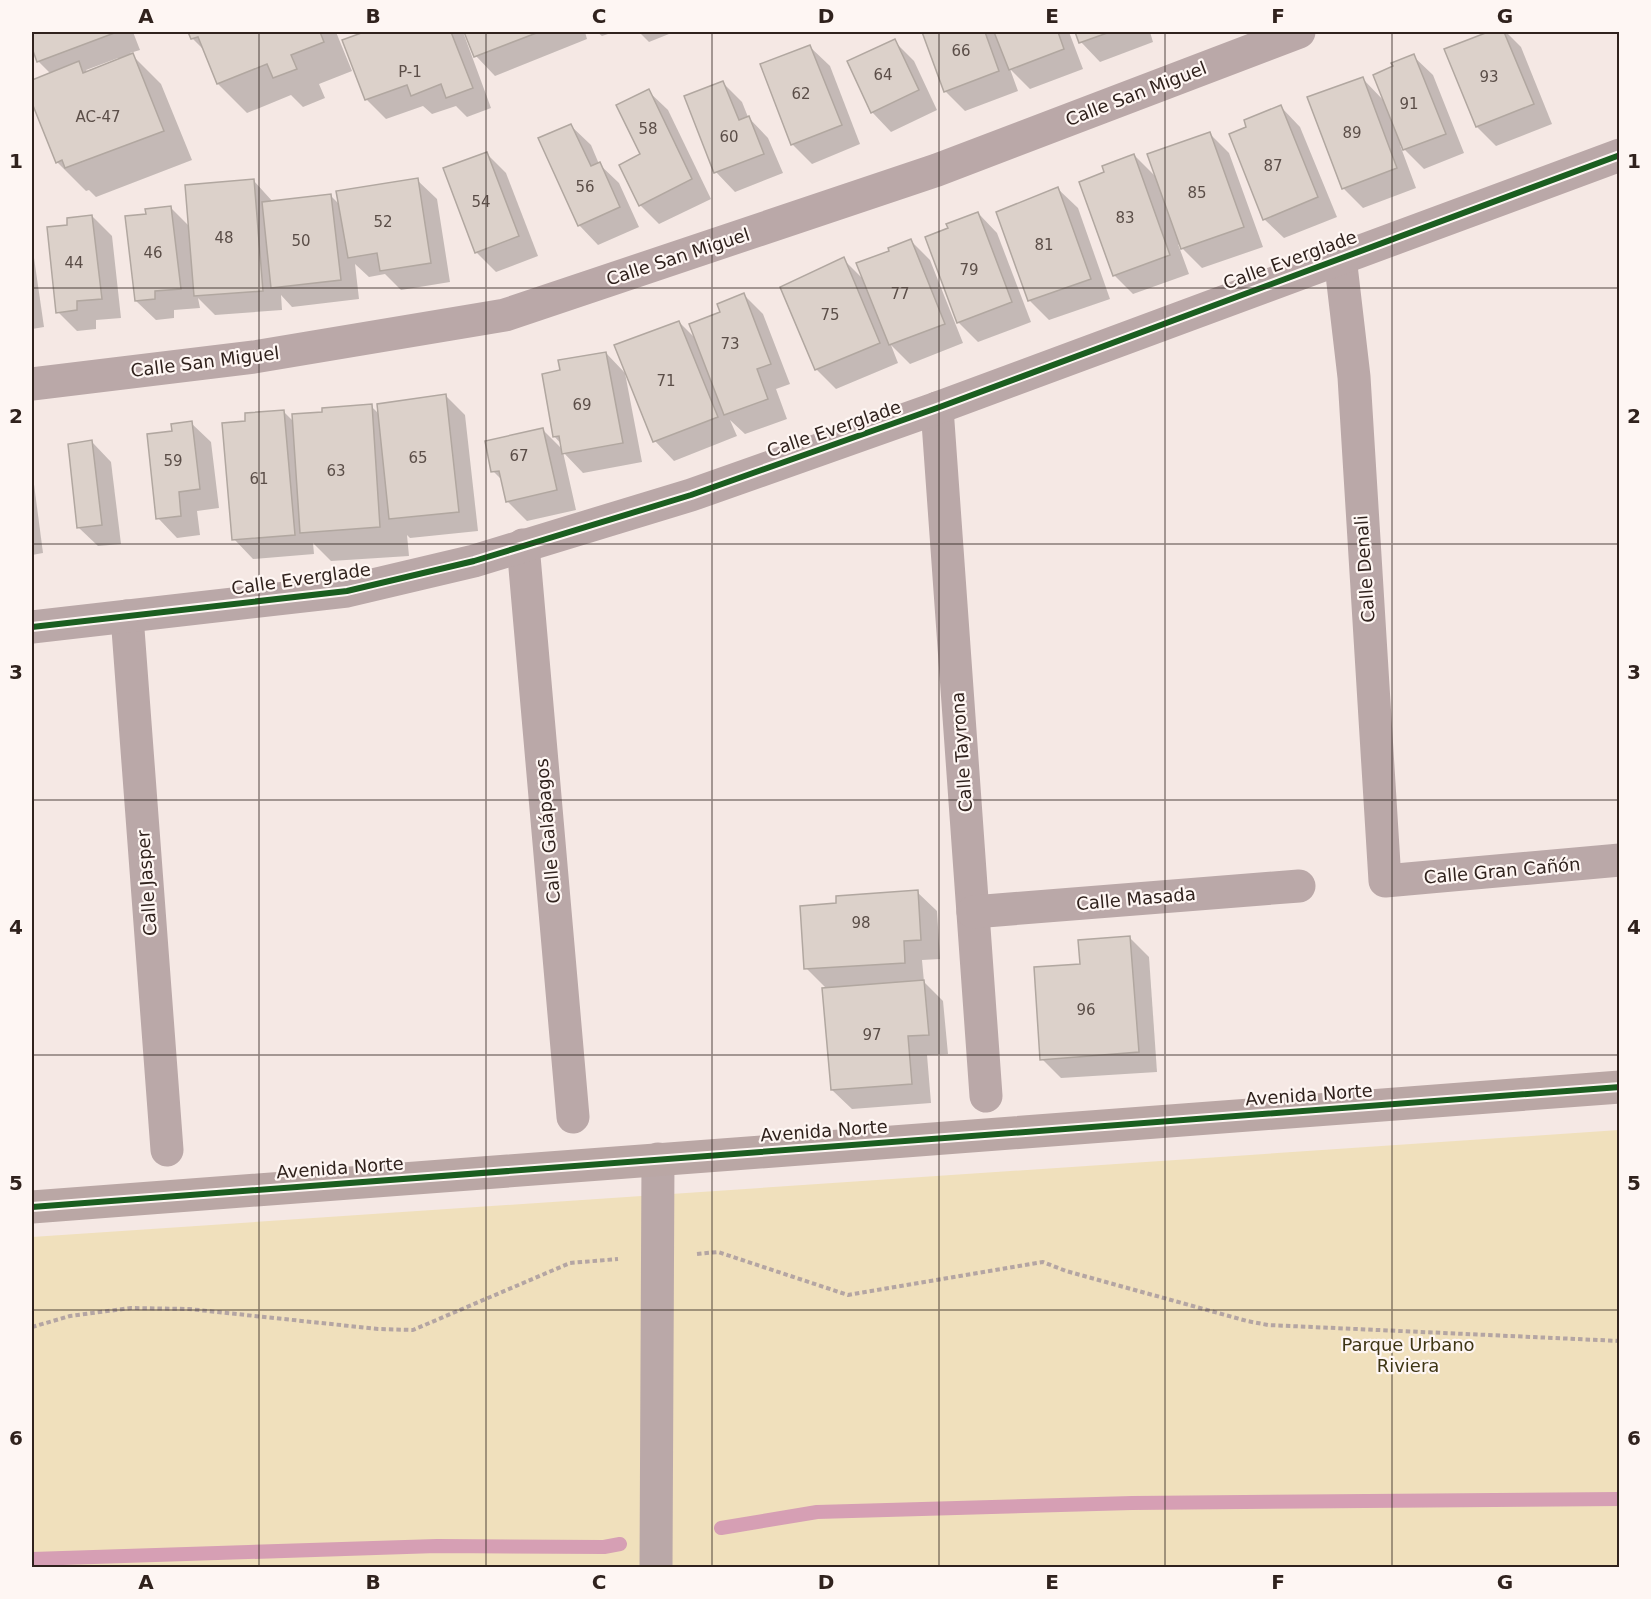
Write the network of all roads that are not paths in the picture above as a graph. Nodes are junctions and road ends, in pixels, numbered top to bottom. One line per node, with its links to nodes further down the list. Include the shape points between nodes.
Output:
1 (1299, 32): 4 (street, Calle San Miguel, via 937,170 505,315 254,357)
2 (1620, 154): 3 (street, Calle Everglade)
3 (1340, 257): 5 (street, Calle Everglade); 10 (street, Calle Denali, via 1354,377)
4 (32, 384)
5 (937, 408): 6 (street, Calle Everglade, via 690,495); 12 (street, Calle Tayrona)
6 (523, 545): 7 (street, Calle Everglade, via 474,561 347,591); 15 (street, Calle Galápagos)
7 (128, 616): 8 (street, Calle Everglade); 16 (street, Calle Jasper)
8 (32, 627)
9 (1620, 860): 10 (street, Calle Gran Cañón)
10 (1384, 881)
11 (1299, 886): 12 (street, Calle Masada)
12 (973, 912): 14 (street, Calle Tayrona)
13 (1620, 1087): 17 (street, Avenida Norte)
14 (986, 1096)
15 (573, 1118)
16 (167, 1150)
17 (658, 1159): 18 (street, Avenida Norte); 19 (street)
18 (32, 1208)
19 (656, 1568)

